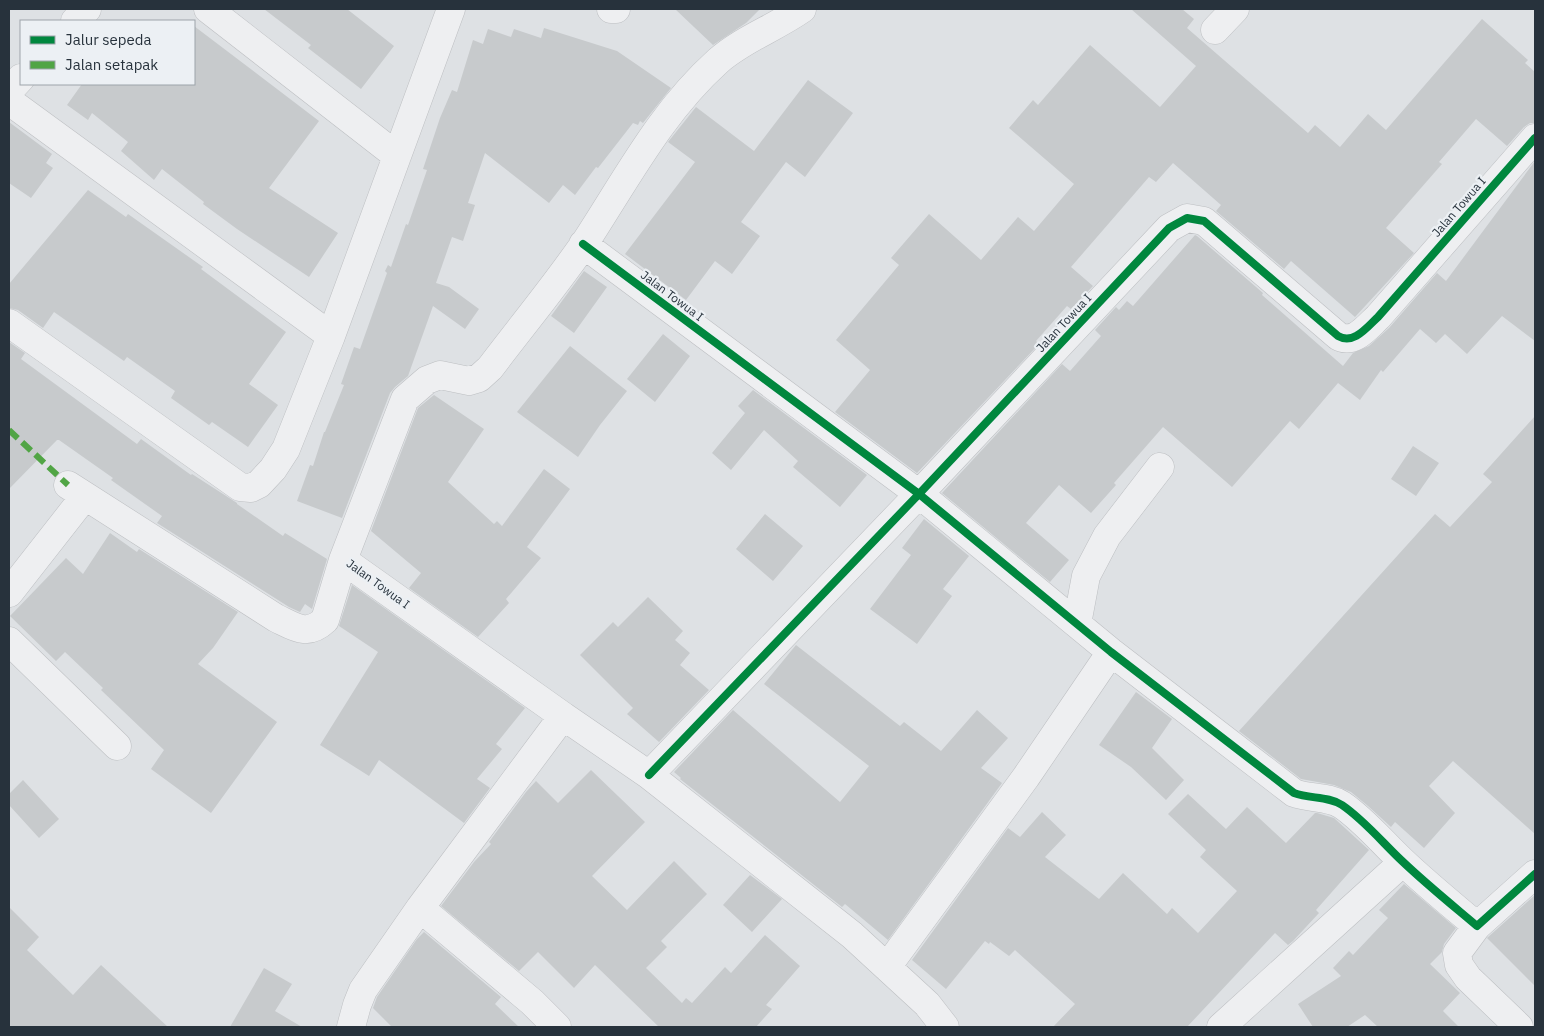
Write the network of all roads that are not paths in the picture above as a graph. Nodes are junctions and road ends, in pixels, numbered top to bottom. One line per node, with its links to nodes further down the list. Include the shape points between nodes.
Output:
1 (87, 9): 8 (street)
2 (208, 9): 14 (street)
3 (451, 9): 14 (street)
4 (611, 9): 5 (street)
5 (616, 9)
6 (802, 9): 15 (street, Jalan Towua I, via 753,36 720,59 698,80 644,148)
7 (1235, 9): 9 (street)
8 (76, 20)
9 (1215, 30)
10 (20, 79): 11 (street)
11 (9, 91)
12 (9, 101): 17 (street)
13 (1535, 138): 19 (street, Jalan Towua I, via 1378,317 1359,335 1349,339 1338,336 1204,221 1187,218 1170,228)
14 (397, 156): 17 (street)
15 (583, 244): 19 (street, Jalan Towua I); 20 (street, Jalan Towua I, via 485,373 469,381 440,375 427,380 405,399)
16 (9, 322): 17 (street, via 240,487 251,488 260,484 286,448)
17 (331, 336)
18 (1160, 467): 22 (street, via 1107,536 1086,576)
19 (919, 494): 22 (street); 27 (street)
20 (343, 560): 21 (street, via 324,620 311,630 297,628 276,618 77,491); 25 (street, Jalan Towua I)
21 (9, 593)
22 (1077, 624): 24 (street)
23 (9, 641): 26 (street)
24 (1111, 652): 28 (street, via 1294,793 1342,805); 32 (street, via 1026,777)
25 (563, 716): 27 (street, Jalan Towua I); 30 (street)
26 (117, 746)
27 (649, 775): 32 (street, Jalan Towua I, via 852,935)
28 (1404, 862): 31 (street); 36 (street)
29 (1535, 874): 31 (street)
30 (420, 908): 33 (street, via 363,990); 34 (street)
31 (1476, 926): 37 (street, via 1457,953 1459,966)
32 (887, 967): 35 (street, Jalan Towua I, via 927,1004)
33 (351, 1027)
34 (557, 1027)
35 (945, 1027)
36 (1221, 1027)
37 (1520, 1027)

